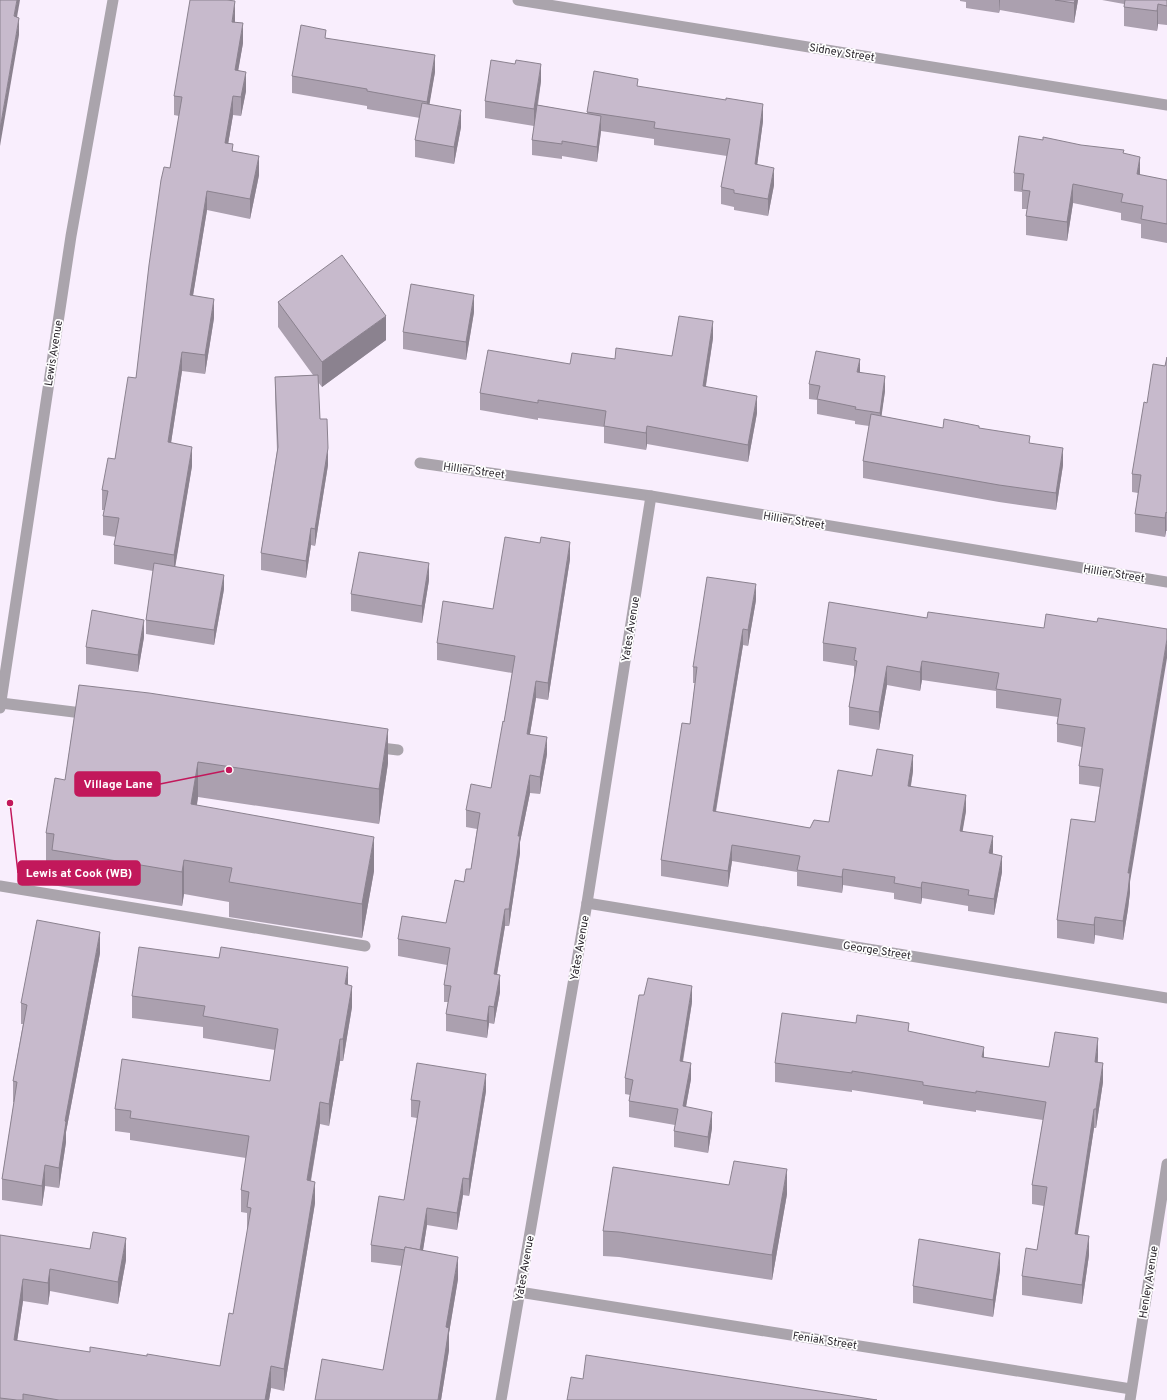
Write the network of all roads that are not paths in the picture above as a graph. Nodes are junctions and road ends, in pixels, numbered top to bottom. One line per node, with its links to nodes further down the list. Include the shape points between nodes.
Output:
1 (112, 0): 7 (street, Lewis Avenue, via 71,236)
2 (518, 0): 3 (street, Sidney Street)
3 (1167, 105)
4 (420, 462): 5 (street, Hillier Street)
5 (651, 496): 6 (street, Hillier Street); 12 (street, Yates Avenue)
6 (1167, 582)
7 (0, 705): 8 (street)
8 (104, 715)
9 (358, 745): 10 (street)
10 (398, 750)
11 (0, 886): 13 (street)
12 (587, 903): 14 (street, George Street); 17 (street, Yates Avenue)
13 (365, 946)
14 (1167, 998)
15 (1167, 1164): 16 (street, Henley Avenue)
16 (1166, 1177): 18 (street, Henley Avenue)
17 (519, 1292): 18 (street, Feniak Street); 19 (street, Yates Avenue)
18 (1131, 1389): 20 (street, Henley Avenue)
19 (502, 1400)
20 (1130, 1400)

